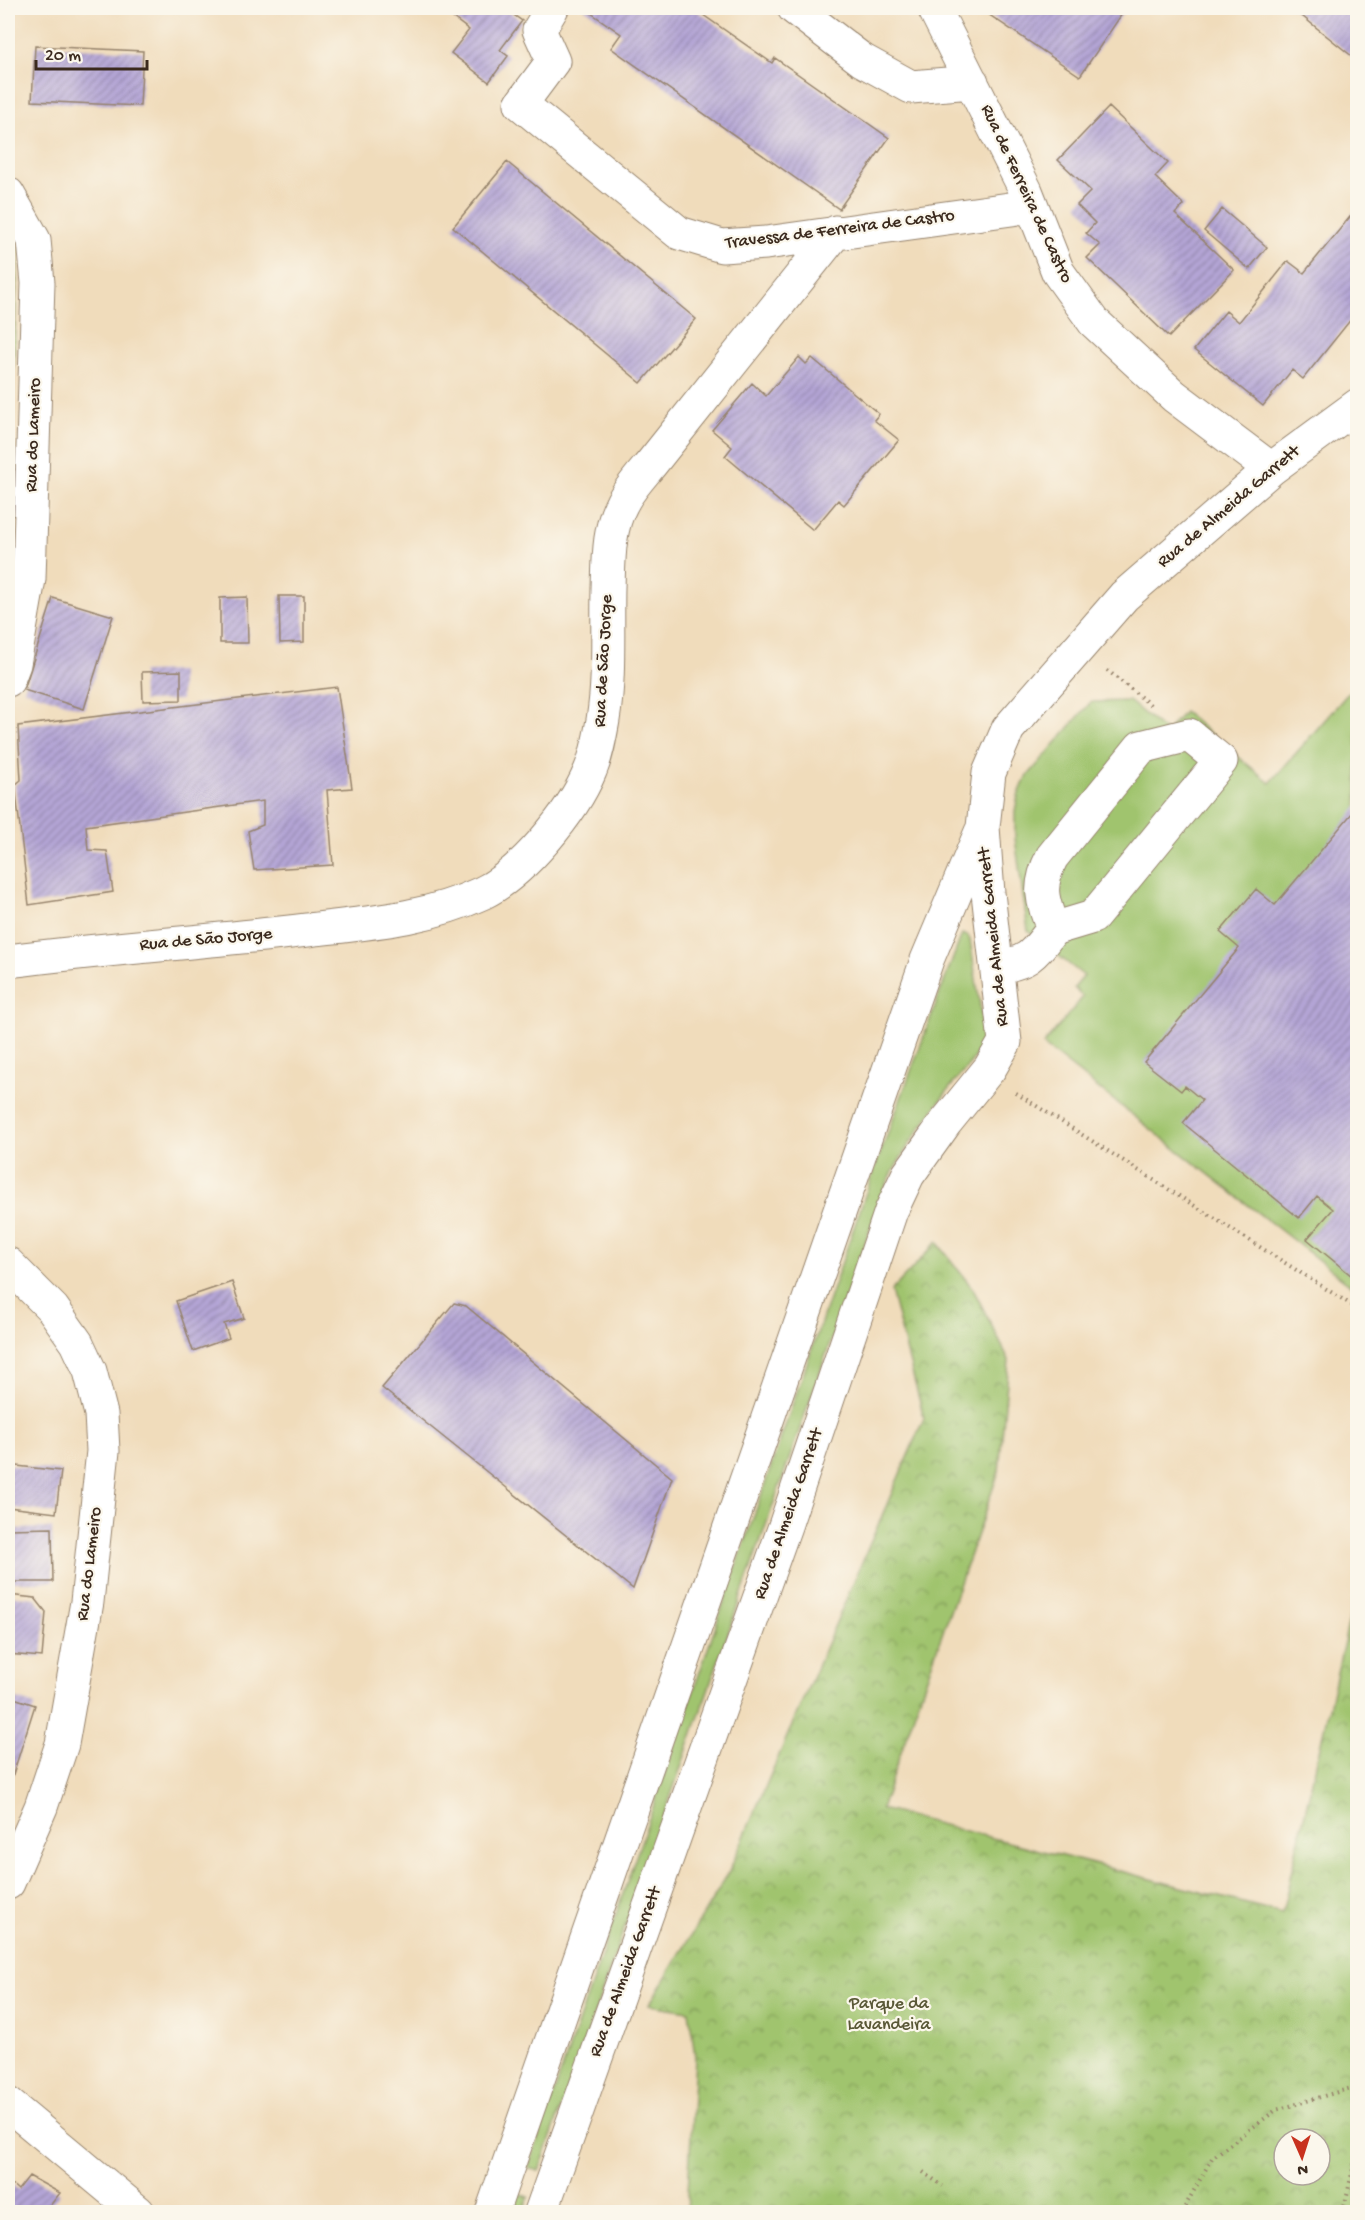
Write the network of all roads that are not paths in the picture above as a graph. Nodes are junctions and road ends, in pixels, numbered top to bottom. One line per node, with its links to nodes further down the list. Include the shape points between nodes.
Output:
1 (552, 8): 7 (street, Travessa de Ferreira de Castro, via 539,30 553,61 521,104 679,233 722,246)
2 (794, 8): 4 (street, Rua de Ferreira de Castro, via 862,60 910,87)
3 (934, 8): 4 (street, Rua de Ferreira de Castro)
4 (972, 82): 6 (street, Rua de Ferreira de Castro)
5 (8, 194): 10 (street, Rua do Lameiro, via 34,240 39,283 29,579)
6 (1032, 206): 7 (street, Travessa de Ferreira de Castro); 9 (street, Rua de Ferreira de Castro, via 1058,272 1094,322 1174,396)
7 (836, 232): 13 (street, Rua de São Jorge, via 622,503 611,532 605,705 600,741 590,772 574,799 551,833 519,867 484,892 444,909 396,919)
8 (1358, 405): 9 (street, Rua de Almeida Garrett)
9 (1271, 469): 11 (street, Rua de Almeida Garrett, via 1124,596 1008,729 989,773)
10 (8, 680)
11 (983, 827): 14 (street, Rua de Almeida Garrett); 19 (street, Rua de Almeida Garrett, via 927,960)
12 (1053, 929): 12 (street, via 1044,903 1044,872 1141,747 1189,735 1221,761 1093,917); 14 (street, via 1028,959)
13 (8, 961)
14 (997, 967): 20 (street, Rua de Almeida Garrett, via 1005,1042 990,1068 908,1175 891,1211 782,1537)
15 (8, 1264): 16 (street, Rua do Lameiro, via 53,1309 77,1343 90,1371 98,1403 104,1451 87,1602 62,1744 41,1807)
16 (8, 1883)
17 (8, 2104): 18 (street)
18 (138, 2212)
19 (492, 2212)
20 (541, 2212)

